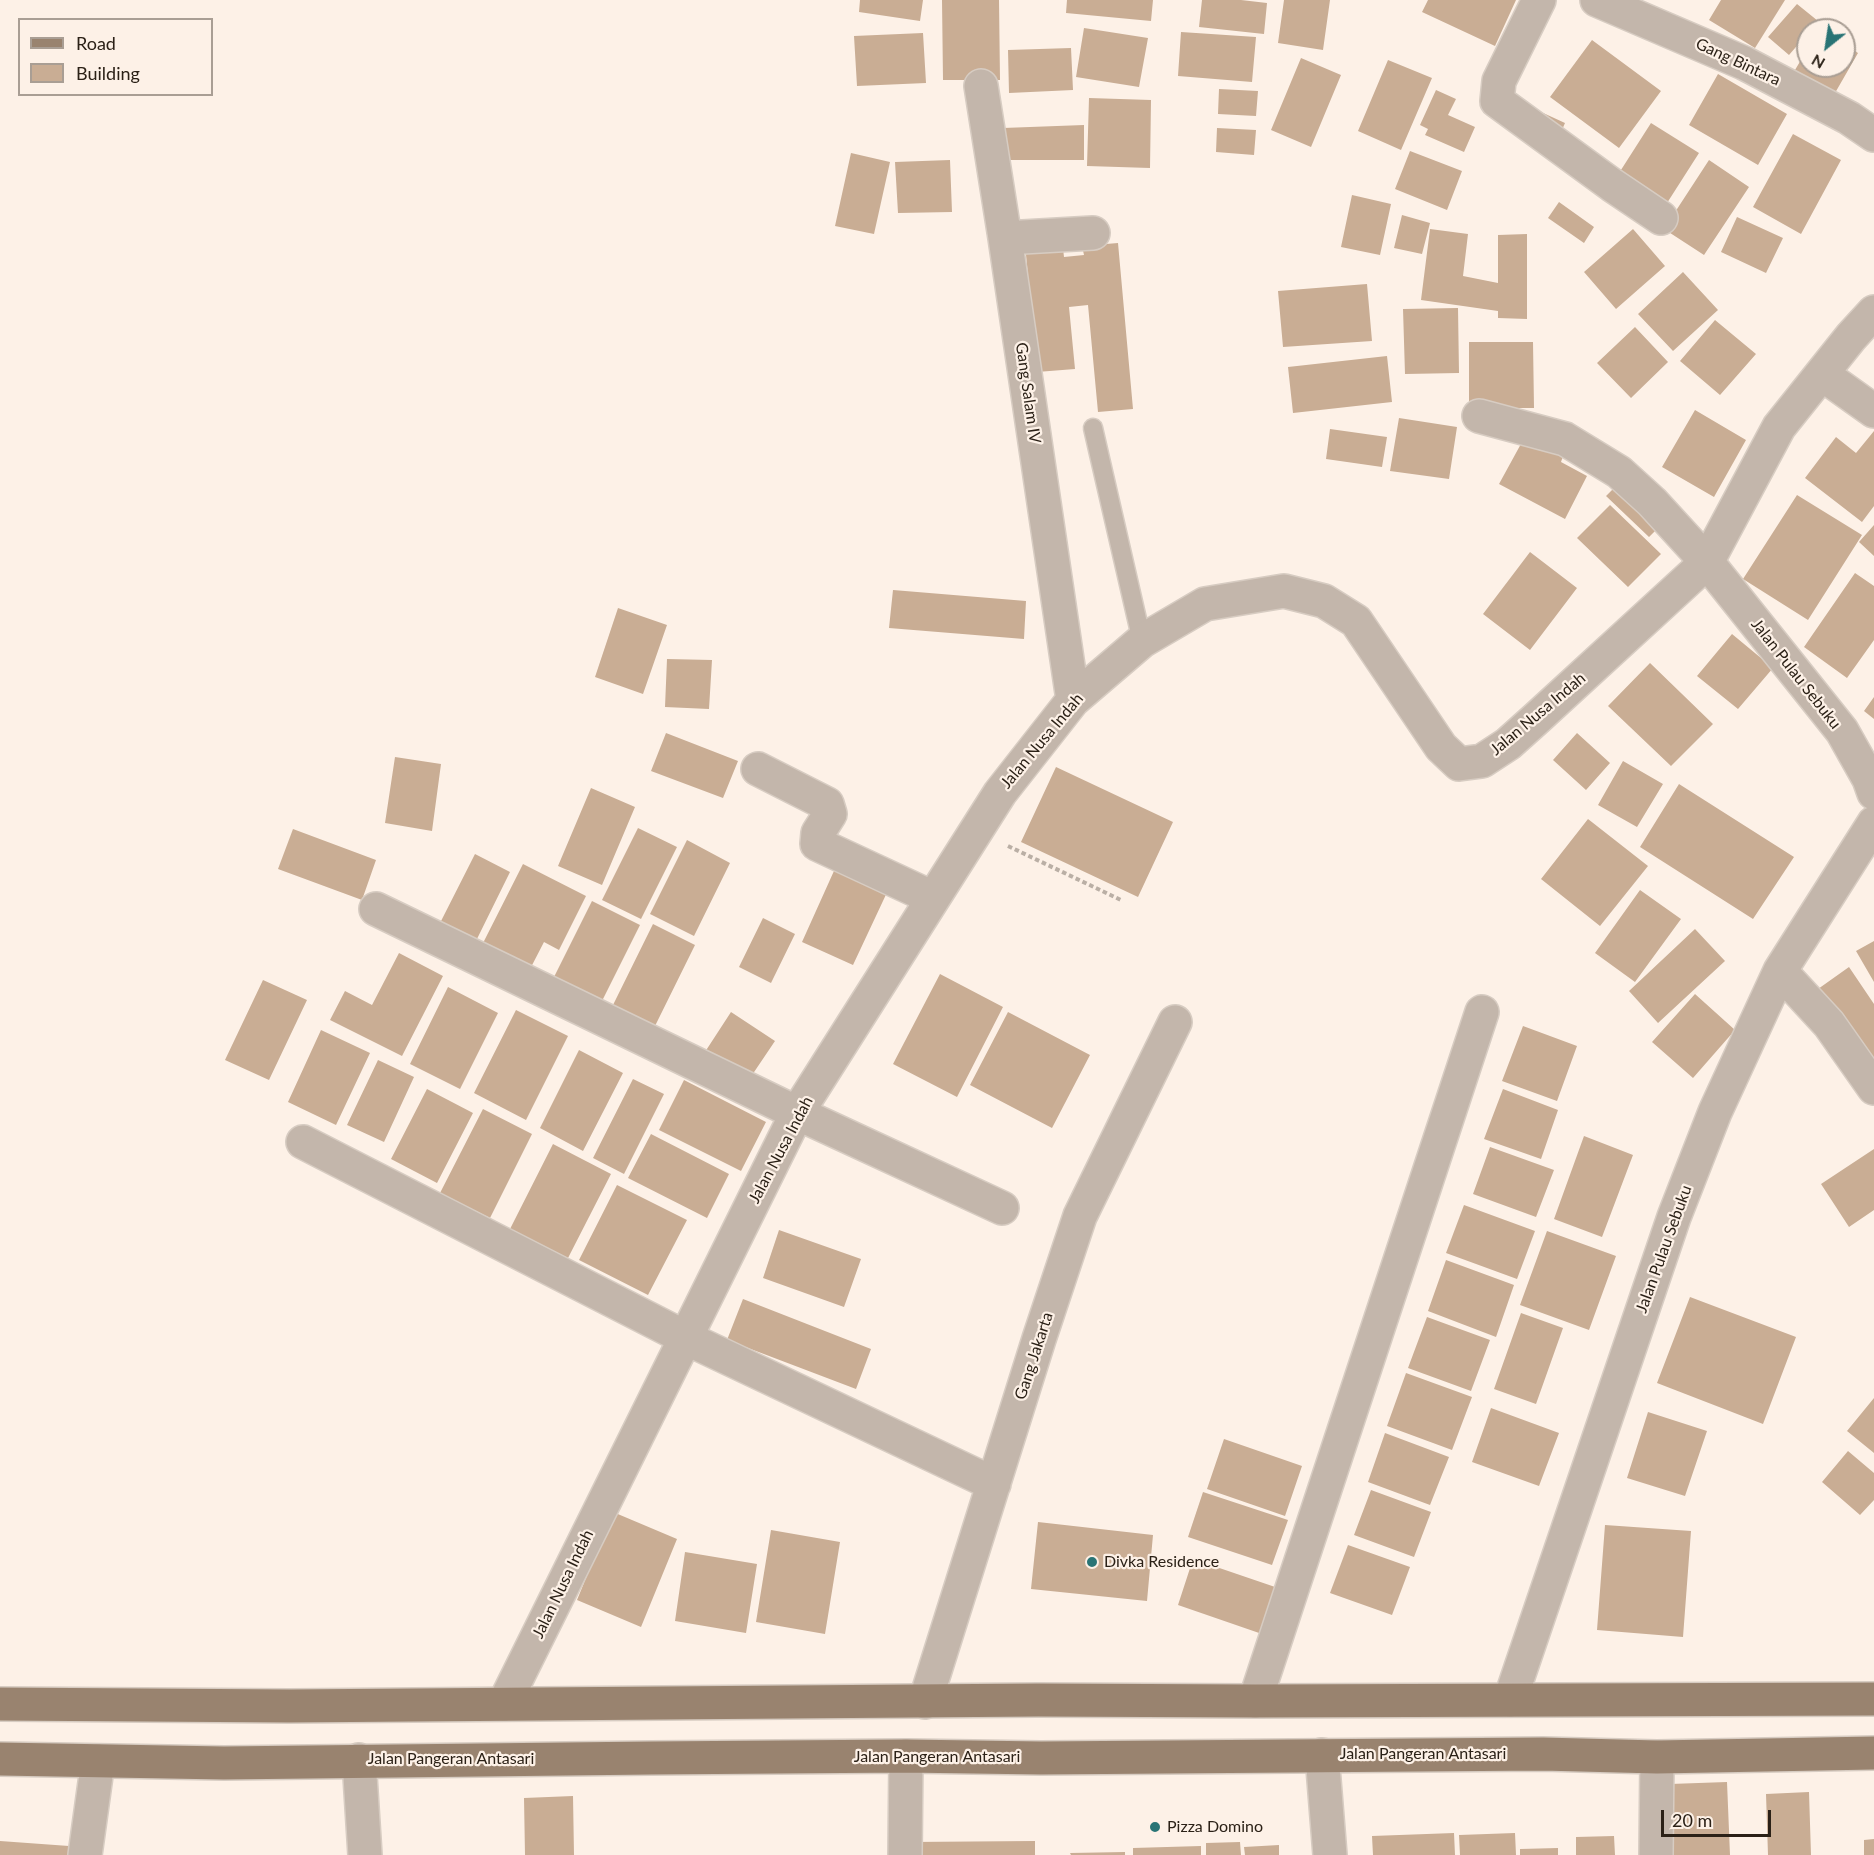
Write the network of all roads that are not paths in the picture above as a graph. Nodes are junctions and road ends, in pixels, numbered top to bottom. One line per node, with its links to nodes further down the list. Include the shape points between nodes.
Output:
1 (1539, 0): 5 (street, via 1499,81 1497,101)
2 (1597, 0): 4 (street, Gang Bintara, via 1744,63)
3 (981, 86): 7 (street, Gang Salam IV)
4 (1874, 135)
5 (1661, 218)
6 (1093, 232): 7 (street)
7 (1005, 238): 15 (street, Gang Salam IV)
8 (1874, 312): 9 (street, Jalan Nusa Indah)
9 (1822, 374): 10 (street); 13 (street, Jalan Nusa Indah, via 1779,427)
10 (1874, 411)
11 (1479, 416): 13 (street, Jalan Pulau Sebuku, via 1565,439 1619,472)
12 (1093, 428): 14 (lane)
13 (1707, 562): 14 (street, Jalan Nusa Indah, via 1508,744 1482,761 1459,764 1441,747 1356,621 1324,601 1284,591 1205,604); 17 (street, Jalan Pulau Sebuku, via 1842,731)
14 (1142, 641): 15 (street, Jalan Nusa Indah)
15 (1073, 700): 19 (street, Jalan Nusa Indah, via 1000,793)
16 (758, 769): 19 (street, via 827,804 830,814 818,833 817,844)
17 (1874, 793)
18 (1874, 823): 21 (street, Jalan Pulau Sebuku)
19 (933, 898): 25 (street, Jalan Nusa Indah)
20 (376, 909): 25 (street)
21 (1780, 971): 24 (street, via 1829,1024); 31 (street, Jalan Pulau Sebuku, via 1715,1112 1674,1218)
22 (1482, 1012): 32 (street)
23 (1175, 1022): 29 (street, Gang Jakarta, via 1080,1216)
24 (1874, 1088)
25 (797, 1113): 27 (street); 28 (street, Jalan Nusa Indah)
26 (303, 1142): 28 (street)
27 (1002, 1208)
28 (686, 1338): 29 (street); 35 (street, Jalan Nusa Indah)
29 (994, 1484): 33 (street, Gang Jakarta)
30 (1874, 1699): 31 (main road)
31 (1510, 1700): 32 (main road)
32 (1255, 1701): 33 (main road)
33 (924, 1702): 35 (main road)
34 (0, 1704): 35 (main road)
35 (504, 1704)
36 (1874, 1753): 39 (main road, Jalan Pangeran Antasari)
37 (1322, 1755): 38 (main road, Jalan Pangeran Antasari); 39 (main road, Jalan Pangeran Antasari); 46 (street)
38 (906, 1756): 41 (main road, Jalan Pangeran Antasari); 45 (street)
39 (1657, 1757): 47 (street)
40 (0, 1759): 42 (main road, Jalan Pangeran Antasari)
41 (359, 1760): 42 (main road, Jalan Pangeran Antasari); 44 (street)
42 (98, 1761): 43 (street)
43 (85, 1855)
44 (365, 1855)
45 (905, 1855)
46 (1330, 1855)
47 (1656, 1855)

